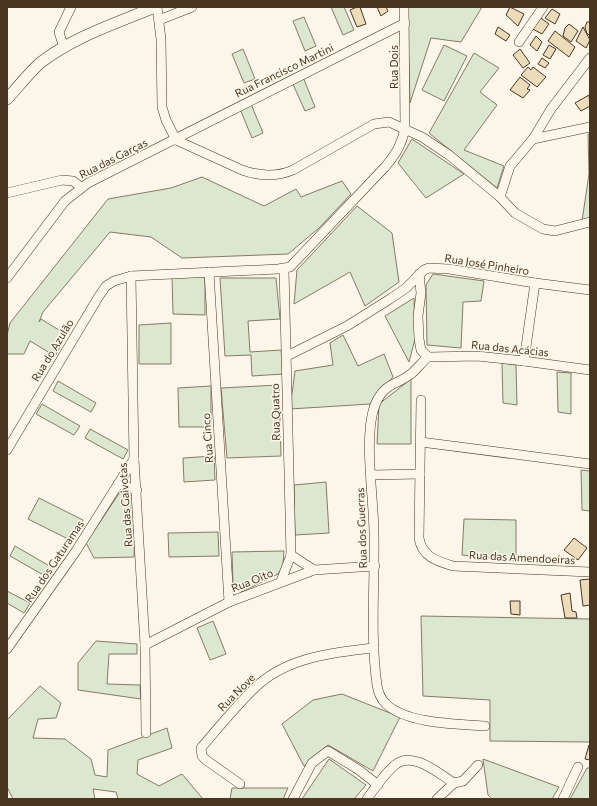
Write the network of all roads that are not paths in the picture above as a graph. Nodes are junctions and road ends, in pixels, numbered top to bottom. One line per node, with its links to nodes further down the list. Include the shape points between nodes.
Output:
1 (71, 7): 9 (street, via 59,32)
2 (156, 7): 6 (street); 9 (main road)
3 (192, 7): 6 (street)
4 (404, 7): 7 (street, Rua Dois)
5 (543, 7): 8 (street)
6 (159, 20): 15 (street, via 162,39 162,107)
7 (405, 23): 13 (street, Rua Dois); 15 (street, Rua Francisco Martini)
8 (519, 42)
9 (64, 48): 11 (main road, via 34,69)
10 (590, 58): 14 (street, via 551,109)
11 (7, 99)
12 (590, 127): 14 (street)
13 (405, 128): 15 (street, via 389,122 374,124 293,170 279,175 253,174); 18 (street, via 449,155); 20 (street, Rua Dois, via 402,143 392,159 294,263)
14 (533, 139): 18 (street, via 510,166)
15 (176, 140): 16 (street, Rua das Garças)
16 (81, 187): 17 (street, via 74,181 62,180); 24 (street, Rua das Garças, via 65,201)
17 (7, 193)
18 (500, 197): 19 (street, via 515,213 543,230 555,232)
19 (590, 222)
20 (284, 269): 21 (street, Rua do Azulão); 27 (street, Rua Quatro)
21 (209, 272): 23 (street, Rua do Azulão); 45 (street, Rua Cinco)
22 (419, 274): 25 (street, Rua José Pinheiro, via 429,268 440,268); 27 (street, Rua José Pinheiro, via 390,300 347,326); 28 (street, via 419,339 421,350)
23 (131, 276): 33 (street, Rua do Azulão, via 106,286); 34 (street, Rua das Gaivotas)
24 (7, 278)
25 (535, 283): 26 (street, Rua José Pinheiro); 29 (street)
26 (590, 290)
27 (287, 356): 40 (street, Rua Quatro)
28 (428, 357): 29 (street, Rua das Acácias, via 465,356); 37 (street, Rua dos Guerras, via 410,374 391,384 379,397 370,428)
29 (524, 361): 30 (street, Rua das Acácias)
30 (590, 370)
31 (421, 400): 32 (street, Rua das Amendoeiras)
32 (421, 442): 35 (street); 36 (street, Rua das Amendoeiras)
33 (7, 450)
34 (134, 459): 38 (street, Rua dos Gaturamas); 39 (street, Rua das Gaivotas)
35 (590, 464)
36 (420, 474): 37 (street); 43 (street, Rua das Amendoeiras, via 420,546 434,560 453,566)
37 (371, 475): 41 (street, Rua dos Guerras)
38 (118, 484): 39 (street); 48 (street, Rua dos Gaturamas, via 76,551)
39 (137, 490): 46 (street, Rua das Gaivotas)
40 (291, 554): 42 (street); 44 (street, Rua Quatro)
41 (375, 566): 42 (street, Rua Oito); 47 (street, Rua dos Guerras)
42 (314, 570): 44 (street, Rua Oito)
43 (590, 572)
44 (281, 581): 45 (street, Rua Oito)
45 (229, 602): 46 (street, Rua Oito)
46 (145, 645): 50 (street, Rua das Gaivotas)
47 (374, 648): 49 (street, Rua dos Guerras, via 378,687 382,699 390,707 415,717); 54 (street, Rua Nove, via 343,651 294,664 269,677 250,694 201,748 202,756 206,760)
48 (7, 649)
49 (485, 726)
50 (146, 733)
51 (478, 765): 53 (street, via 463,781)
52 (578, 767): 59 (street)
53 (454, 783): 55 (street, via 426,765 406,761 395,765); 58 (street)
54 (240, 784)
55 (378, 785): 56 (street, via 328,751 312,763); 57 (street)
56 (293, 799)
57 (366, 799)
58 (437, 799)
59 (563, 799)

